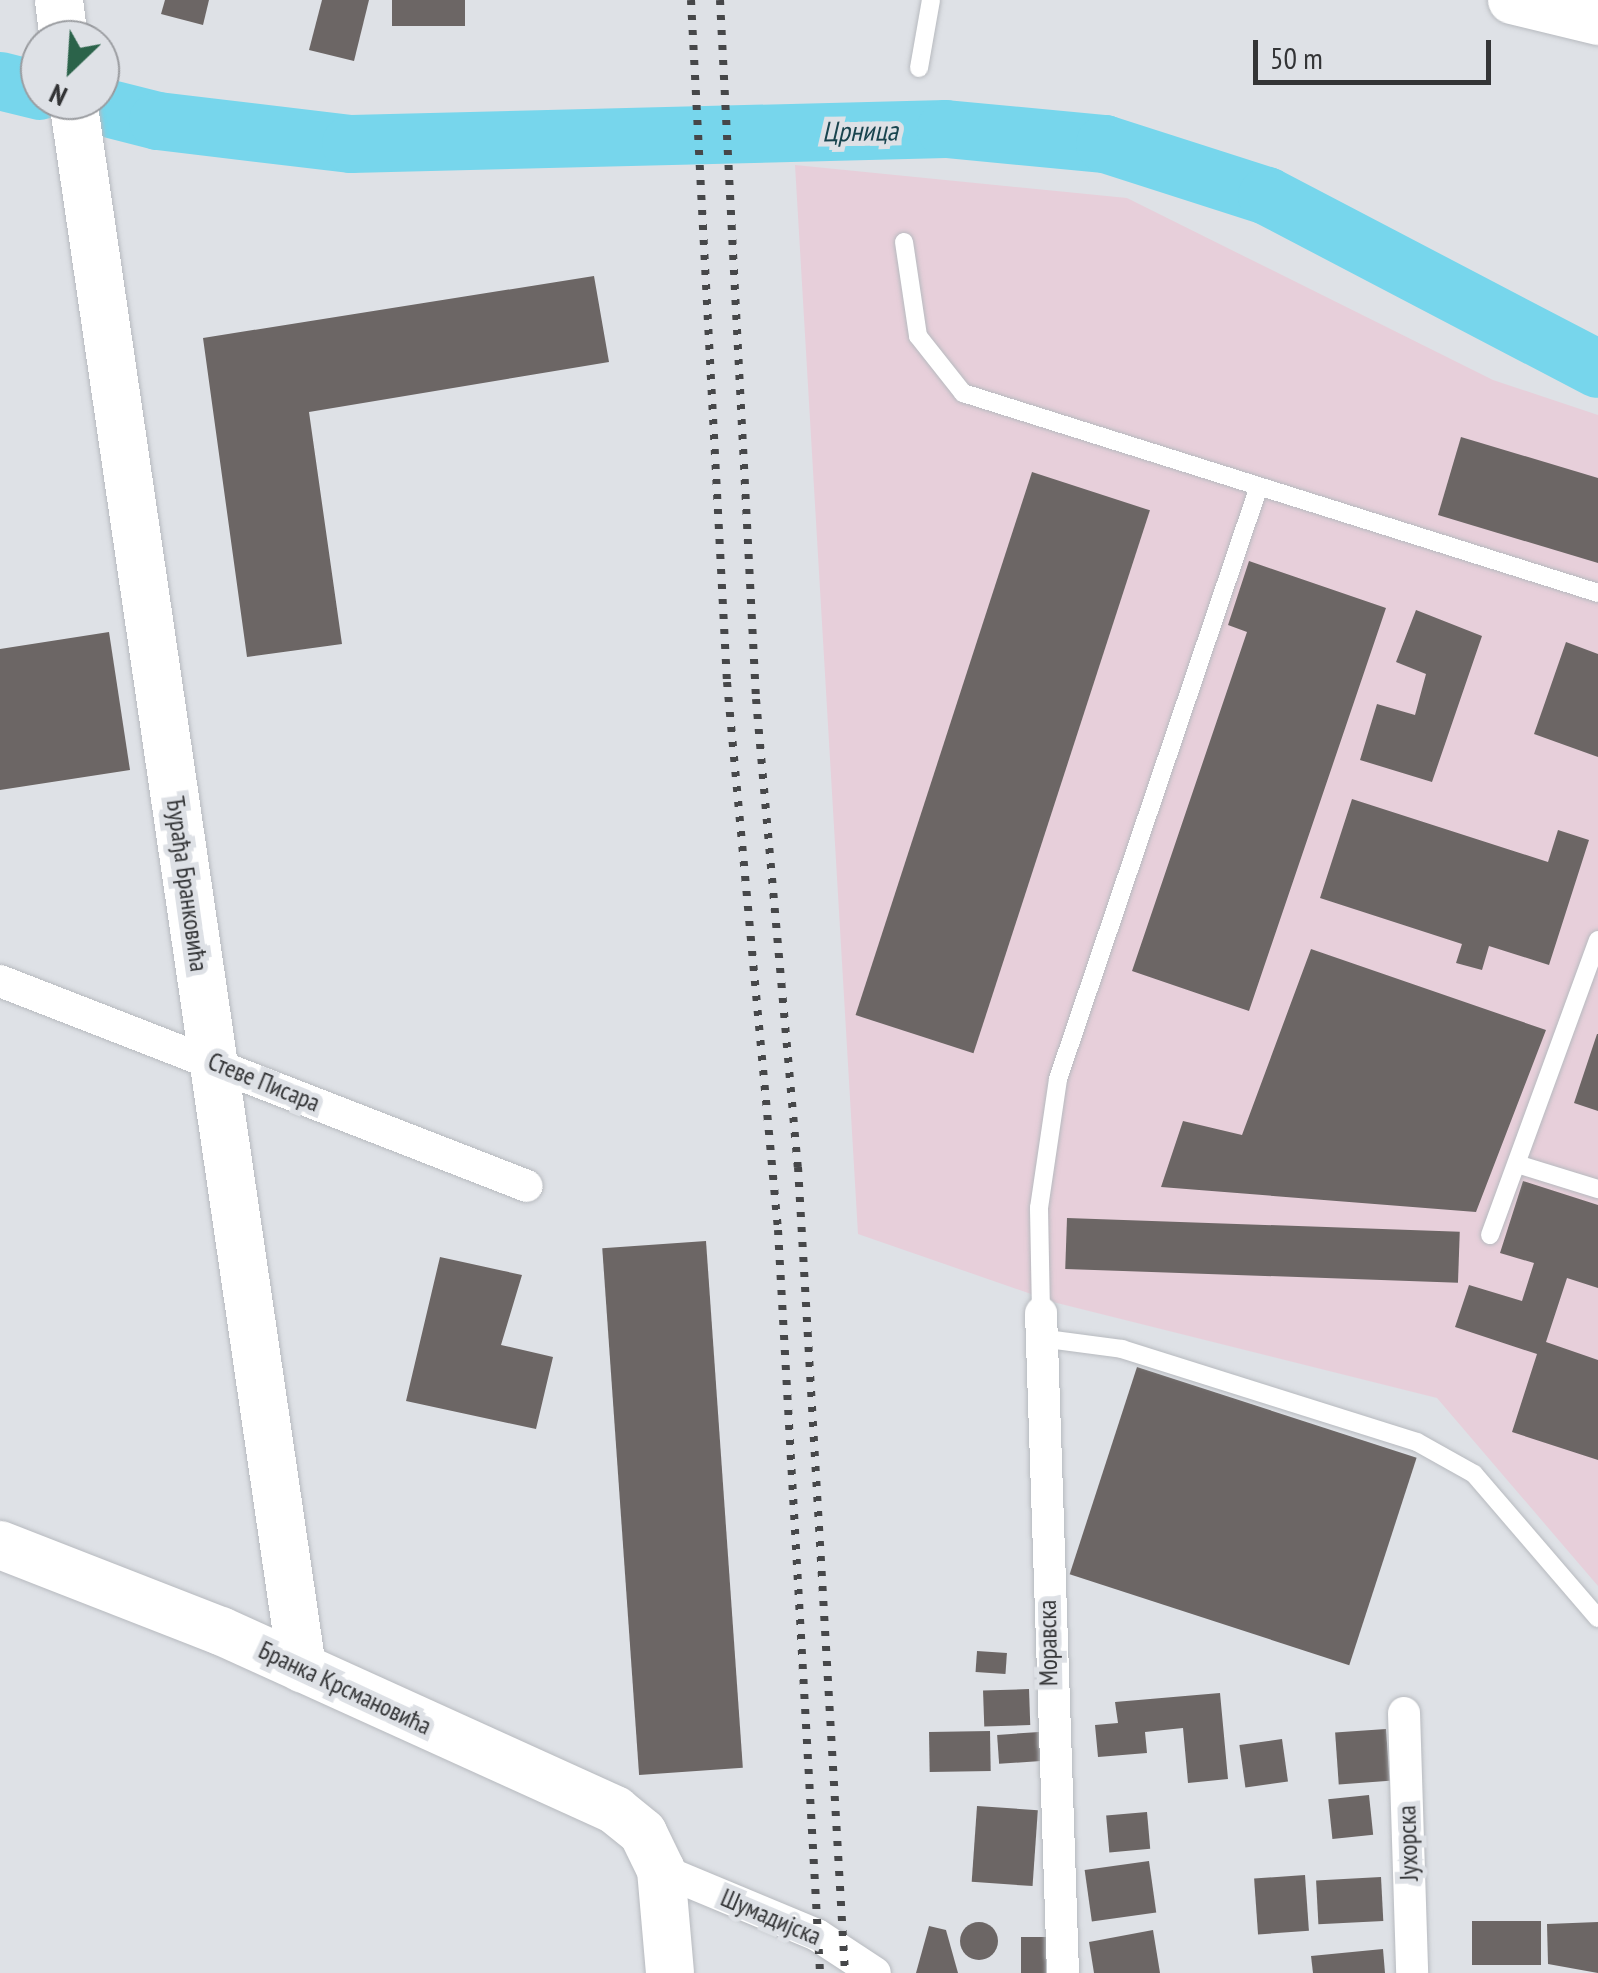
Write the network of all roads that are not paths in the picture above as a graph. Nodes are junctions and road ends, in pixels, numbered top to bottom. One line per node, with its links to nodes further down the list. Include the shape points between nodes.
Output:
1 (931, 0): 4 (lane)
2 (1512, 0): 3 (main road)
3 (1598, 21)
4 (919, 68)
5 (76, 120): 11 (main road, Ђурађа Бранковића)
6 (904, 242): 7 (lane, via 918,336 964,394)
7 (1258, 489): 8 (lane); 16 (lane, via 1058,1079 1039,1208)
8 (1598, 593)
9 (1598, 940): 12 (lane)
10 (0, 981): 11 (street, Стеве Писара)
11 (213, 1062): 13 (street, Стеве Писара); 19 (main road, Ђурађа Бранковића)
12 (1517, 1164): 14 (lane); 15 (lane)
13 (527, 1186)
14 (1598, 1189)
15 (1490, 1235)
16 (1041, 1326): 18 (lane, via 1417,1442 1474,1474); 24 (street, Моравска)
17 (0, 1545): 19 (main road, Бранка Крсмановића)
18 (1598, 1618)
19 (302, 1668): 21 (main road, Бранка Крсмановића, via 616,1810 643,1833)
20 (1404, 1713): 25 (street, Јухорска)
21 (662, 1870): 22 (main road); 23 (street, Шумадијска, via 818,1936)
22 (670, 1973)
23 (875, 1973)
24 (1063, 1973)
25 (1412, 1973)

